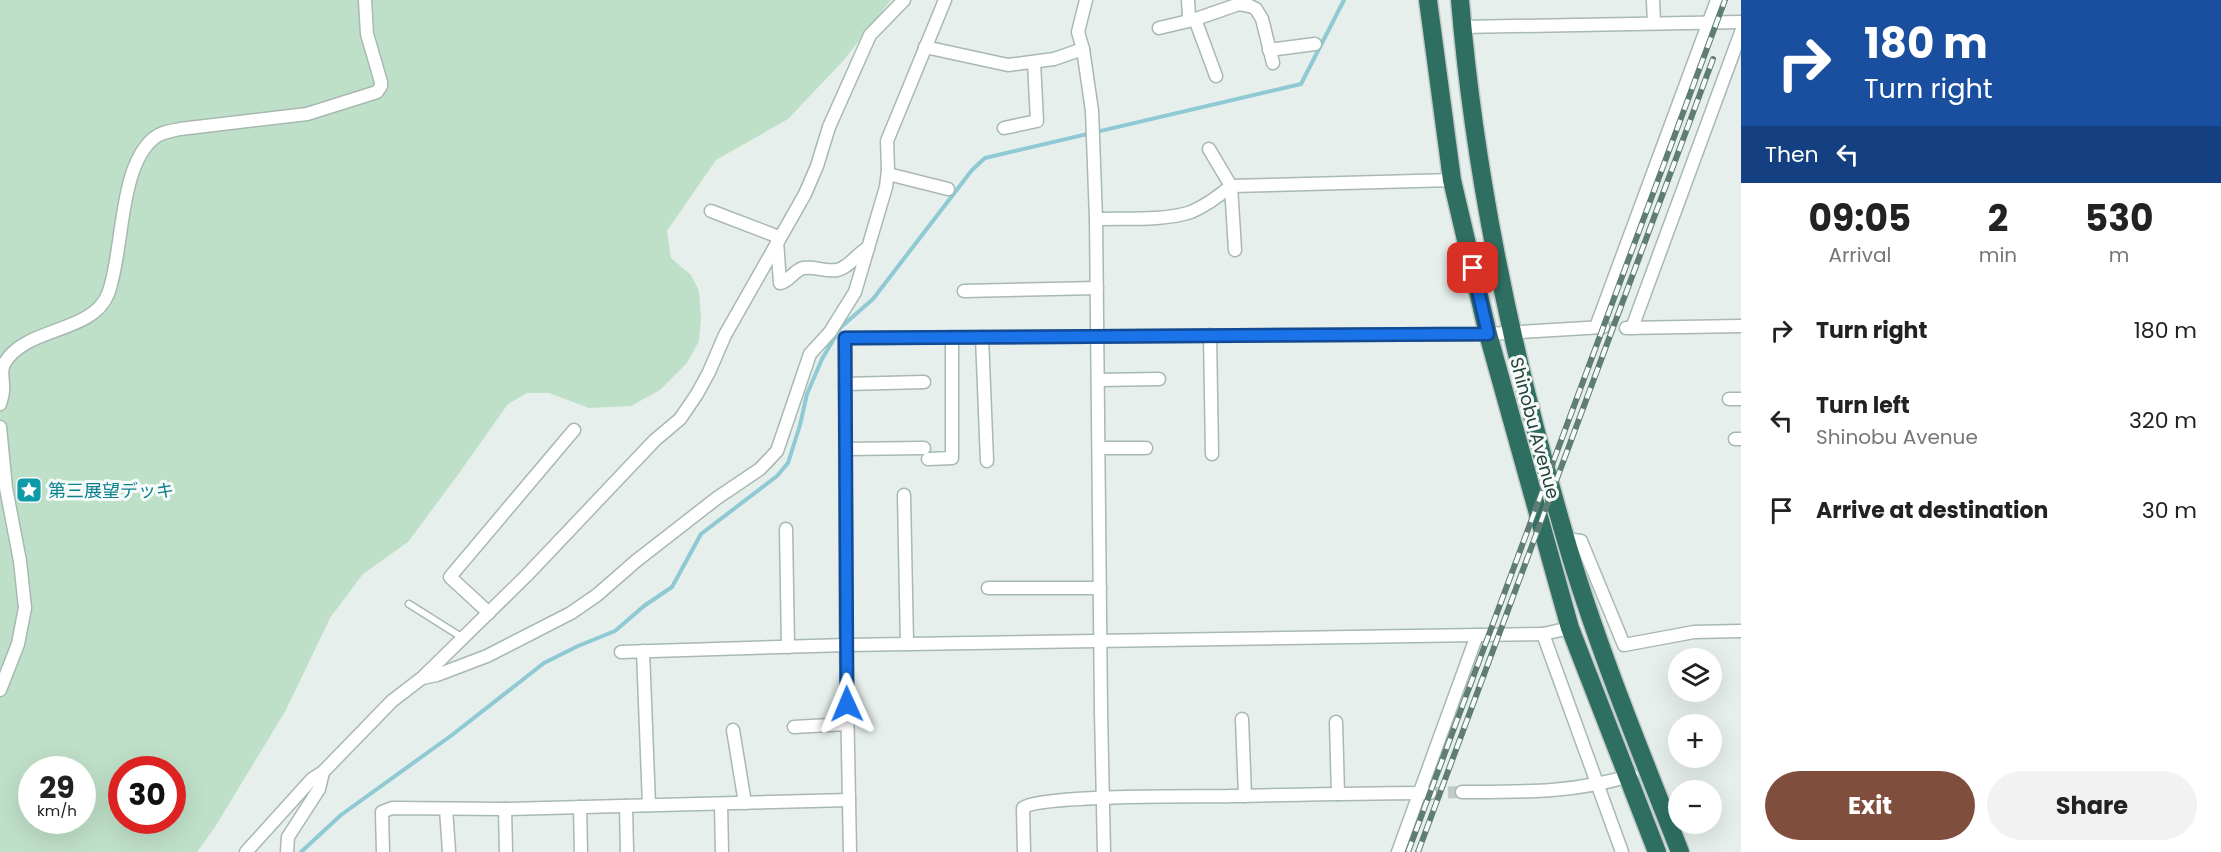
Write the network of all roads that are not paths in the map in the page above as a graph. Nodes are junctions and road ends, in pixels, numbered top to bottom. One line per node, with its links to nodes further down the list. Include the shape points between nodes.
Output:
1 (364, 0): 49 (street, via 367,34 381,82 377,92 307,114 180,129 152,139 130,178 114,277 105,301 96,312 14,352 3,369)
2 (904, 0): 31 (street, via 870,35 829,127 805,194)
3 (945, 0): 19 (street)
4 (1086, 0): 20 (street, via 1078,32)
5 (1188, 0): 11 (street)
6 (1428, 0): 26 (highway, Shinobu Avenue)
7 (1460, 0): 15 (highway, Shinobu Avenue)
8 (1653, 0): 13 (street)
9 (1717, 0): 14 (street)
10 (1239, 2): 11 (street); 18 (street, via 1259,12 1271,57)
11 (1193, 20): 16 (street); 22 (street)
12 (1741, 22): 14 (street)
13 (1653, 23): 14 (street); 15 (street)
14 (1709, 23): 38 (street, via 1600,327)
15 (1462, 27): 38 (highway, Shinobu Avenue, via 1475,138)
16 (1159, 28)
17 (1741, 32): 36 (street, via 1628,328)
18 (1315, 44)
19 (925, 47): 21 (street, via 997,64); 25 (street, via 887,141)
20 (1083, 49): 21 (street); 30 (street, via 1092,111)
21 (1034, 62): 23 (street, via 1037,122)
22 (1216, 76)
23 (1004, 128)
24 (1209, 149): 27 (street)
25 (888, 174): 28 (street); 32 (street)
26 (1452, 180): 27 (street); 39 (highway, Shinobu Avenue)
27 (1231, 186): 30 (street, via 1191,212); 33 (street)
28 (948, 189)
29 (711, 212): 31 (street)
30 (1096, 219): 34 (street)
31 (778, 239): 32 (street, via 780,283 803,268 844,268); 63 (street, via 724,334 698,394 680,418 654,440)
32 (868, 248): 37 (street, via 855,292)
33 (1235, 250)
34 (1098, 288): 35 (street); 40 (street)
35 (964, 291)
36 (1741, 326)
37 (830, 332): 44 (street); 75 (street, via 810,354 777,451 760,469 717,498 570,614 487,656)
38 (1512, 333): 39 (street); 59 (highway, Shinobu Avenue)
39 (1488, 334): 41 (street); 64 (highway, Shinobu Avenue)
40 (1098, 335): 41 (street); 43 (street); 45 (street)
41 (1210, 335): 55 (street)
42 (952, 337): 43 (street); 44 (street); 54 (street, via 952,458)
43 (982, 337): 56 (street)
44 (845, 338): 48 (street)
45 (1098, 380): 46 (street); 52 (street)
46 (1159, 380)
47 (924, 382): 48 (street)
48 (845, 384): 54 (street)
49 (0, 405)
50 (0, 427): 76 (street, via 25,608 18,644)
51 (574, 430): 63 (street, via 450,577)
52 (1099, 448): 53 (street); 61 (street)
53 (1146, 448)
54 (846, 449): 71 (street)
55 (1212, 454)
56 (987, 462)
57 (904, 495): 70 (street)
58 (786, 529): 72 (street)
59 (1565, 539): 65 (street, via 1581,541 1624,645 1694,632); 82 (highway, Shinobu Avenue)
60 (988, 588): 61 (street)
61 (1100, 588): 69 (street)
62 (409, 604): 68 (lane)
63 (489, 613): 68 (street)
64 (1570, 628): 66 (street); 84 (highway, Shinobu Avenue)
65 (1741, 631)
66 (1544, 634): 67 (street); 85 (street)
67 (1477, 635): 69 (street); 87 (street)
68 (463, 638): 75 (street)
69 (1101, 641): 70 (street); 90 (street)
70 (906, 644): 71 (street)
71 (846, 645): 72 (street); 79 (street)
72 (788, 647): 73 (street)
73 (643, 651): 74 (street); 94 (street)
74 (621, 652)
75 (422, 678): 83 (street, via 392,701)
76 (0, 690)
77 (1242, 719): 89 (street)
78 (1336, 722): 88 (street)
79 (847, 724): 80 (street); 91 (street)
80 (794, 727)
81 (733, 730): 92 (street)
82 (1648, 770): 84 (street); 113 (highway, Shinobu Avenue)
83 (323, 772): 100 (street, via 312,779); 101 (street, via 319,789 288,837)
84 (1628, 777): 85 (street); 112 (highway, Shinobu Avenue)
85 (1598, 784): 86 (street, via 1539,791); 111 (street)
86 (1462, 792)
87 (1425, 793): 88 (street); 110 (street)
88 (1338, 794): 89 (street)
89 (1245, 796): 90 (street)
90 (1104, 798): 108 (street, via 1027,805 1023,808); 109 (street)
91 (849, 800): 92 (street); 107 (street)
92 (745, 803): 93 (street)
93 (721, 804): 94 (street); 106 (street)
94 (649, 805): 95 (street)
95 (626, 806): 96 (street); 105 (street)
96 (580, 807): 98 (street); 104 (street)
97 (446, 809): 98 (street); 99 (street); 102 (street, via 392,808 382,812)
98 (505, 810): 103 (street)
99 (449, 851)
100 (246, 852)
101 (287, 852)
102 (383, 852)
103 (507, 852)
104 (581, 852)
105 (627, 852)
106 (722, 852)
107 (850, 852)
108 (1024, 852)
109 (1104, 852)
110 (1398, 852)
111 (1622, 852)
112 (1657, 852)
113 (1680, 852)

